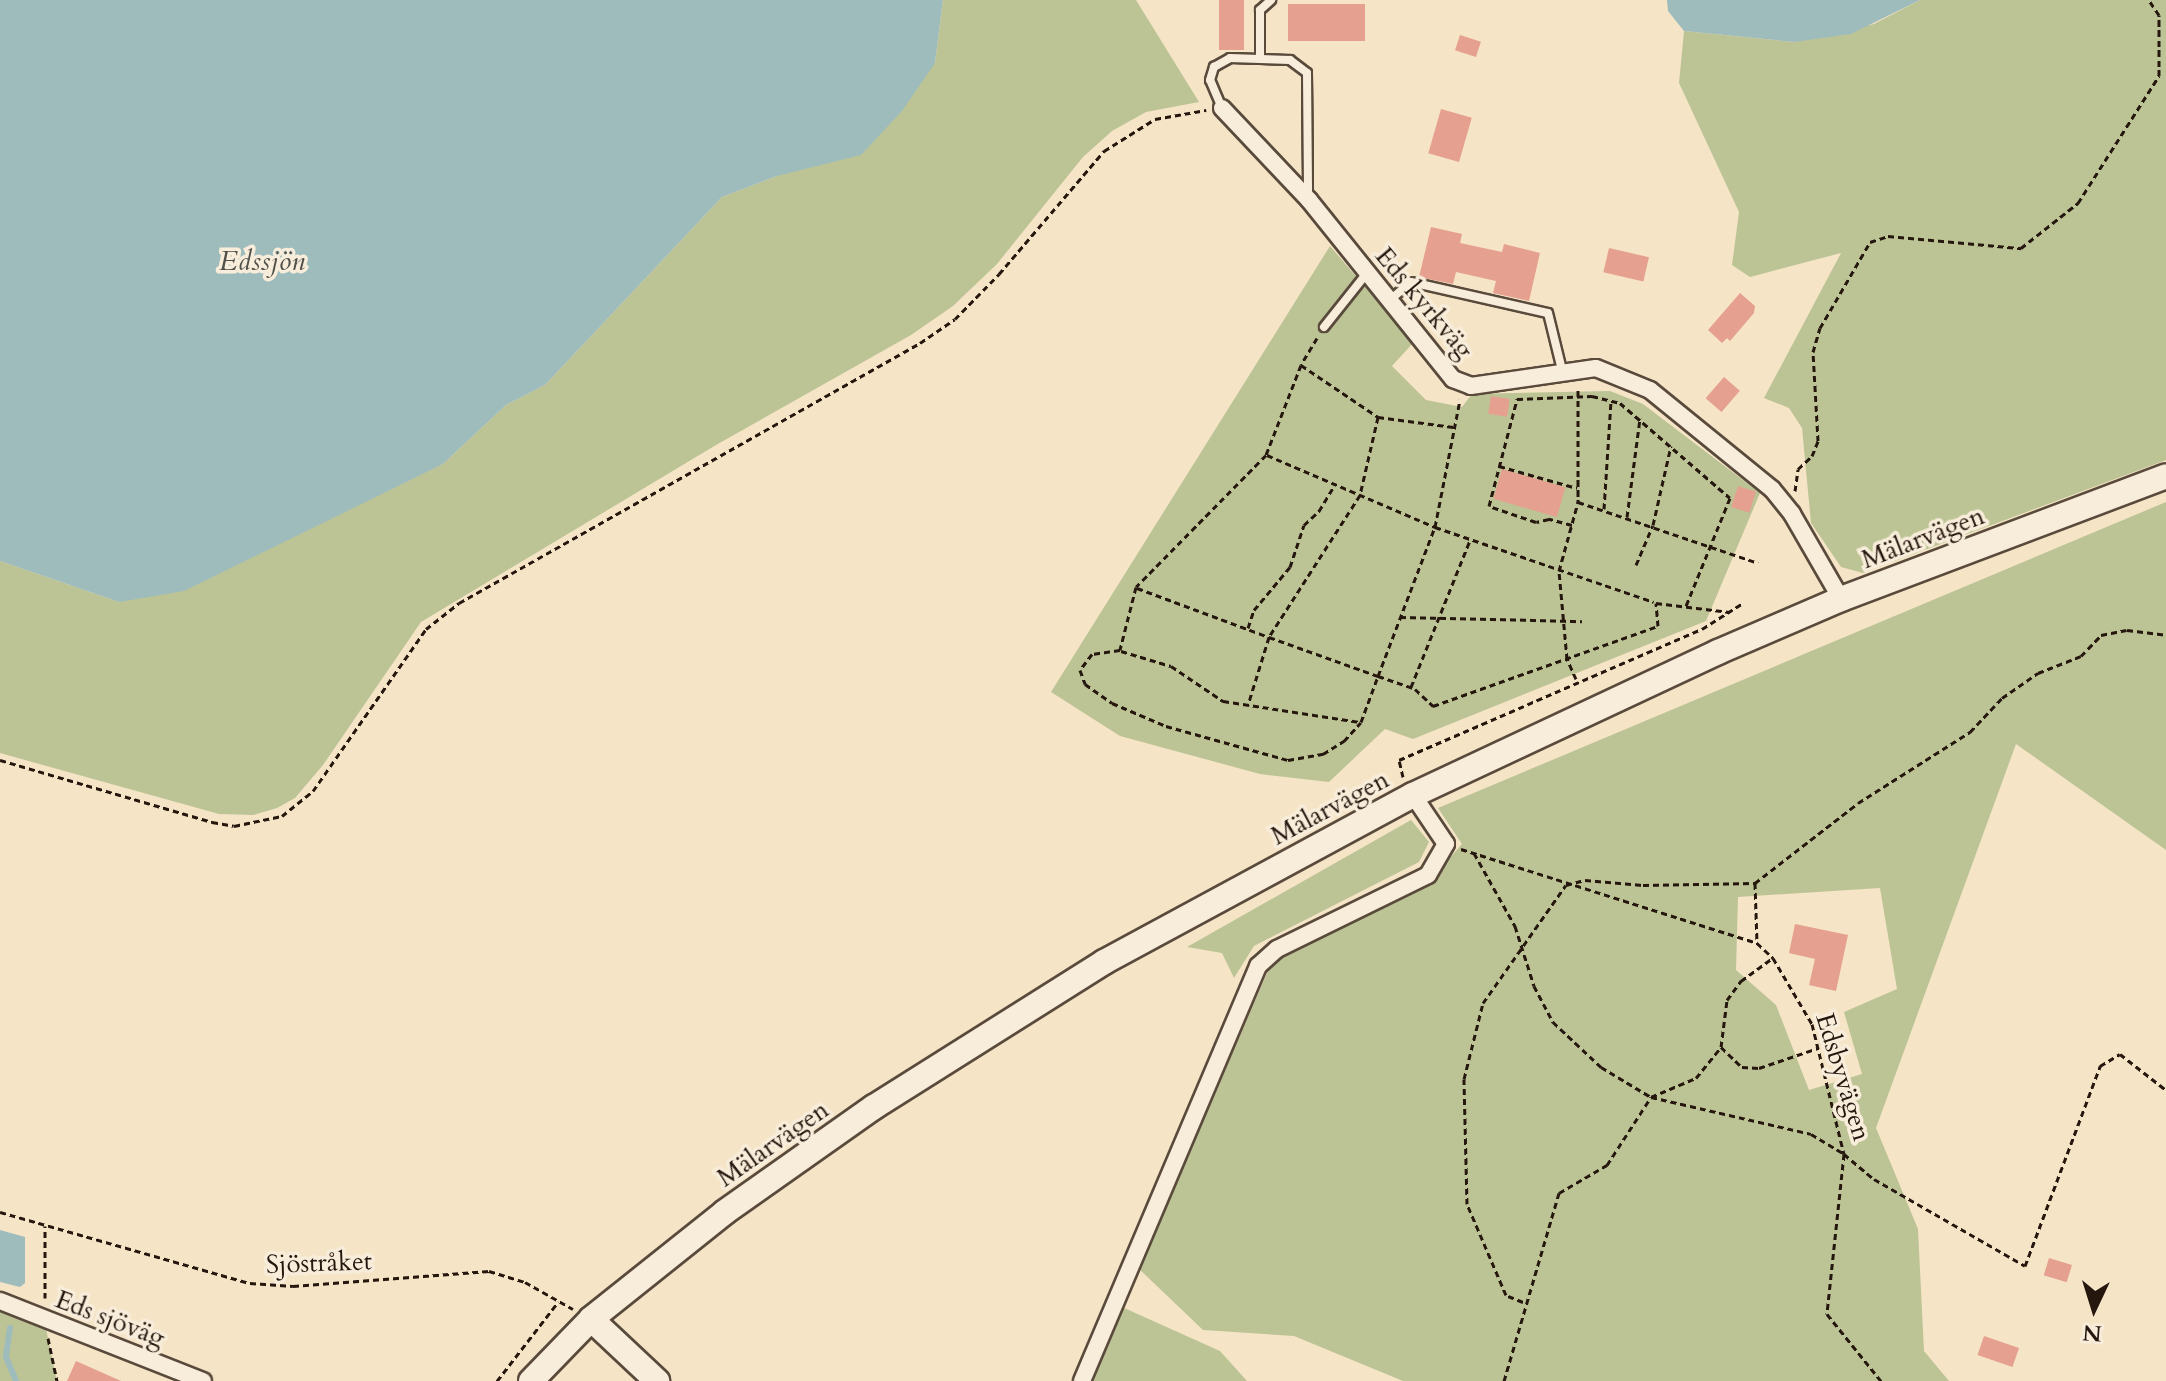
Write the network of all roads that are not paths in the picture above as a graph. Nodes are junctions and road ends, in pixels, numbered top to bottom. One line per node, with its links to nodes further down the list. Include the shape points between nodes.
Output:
1 (1271, 0): 2 (lane, via 1260,10)
2 (1260, 55): 3 (lane, via 1230,58 1214,67 1210,80); 4 (lane, via 1290,60 1307,73)
3 (1222, 108): 4 (street, Eds kyrkväg)
4 (1309, 200): 5 (street, Eds kyrkväg)
5 (1367, 273): 6 (street, Eds kyrkväg); 7 (lane)
6 (1391, 299): 8 (street, Eds kyrkväg, via 1453,379 1464,384); 8 (lane, via 1411,282 1548,313)
7 (1324, 327)
8 (1562, 370): 10 (street, Eds kyrkväg, via 1596,368 1650,390 1772,489)
9 (2166, 476): 10 (main road, Mälarvägen)
10 (1841, 599): 11 (main road, Mälarvägen)
11 (1413, 795): 13 (main road, Mälarvägen, via 1104,962 912,1083 725,1212); 17 (street, via 1446,844 1428,875 1277,949 1258,966)
12 (0, 1301): 14 (street, Eds sjöväg)
13 (591, 1319): 15 (main road, Mälarvägen); 16 (main road)
14 (198, 1380)
15 (531, 1381)
16 (657, 1381)
17 (1082, 1381)

